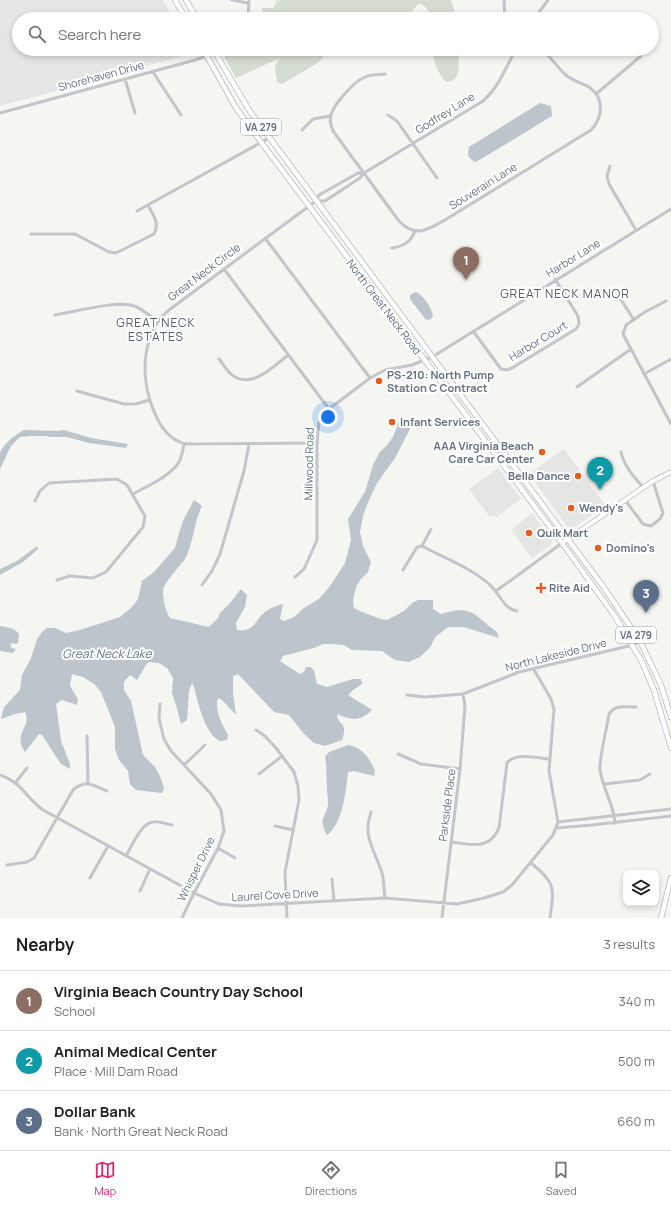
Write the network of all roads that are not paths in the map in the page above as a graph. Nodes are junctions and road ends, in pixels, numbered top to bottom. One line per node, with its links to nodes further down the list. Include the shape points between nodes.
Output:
1 (175, 0): 7 (main road)
2 (186, 0): 8 (main road)
3 (232, 0): 6 (street)
4 (504, 0): 10 (street)
5 (548, 0): 11 (street)
6 (249, 2): 9 (street)
7 (182, 12)
8 (193, 12)
9 (248, 12)
10 (505, 12)
11 (539, 12)
12 (207, 56): 17 (street, Shorehaven Drive); 28 (main road, North Great Neck Road / VA 279, via 236,108)
13 (218, 56): 27 (main road, North Great Neck Road / VA 279, via 249,110)
14 (512, 56): 29 (street, Godfrey Lane, via 499,82 483,101)
15 (548, 56): 20 (street, via 566,75)
16 (641, 56): 20 (street)
17 (153, 72): 19 (street, Shorehaven Drive); 23 (street)
18 (385, 74): 25 (street, via 362,78 335,106)
19 (125, 79): 21 (street, Shorehaven Drive); 22 (street)
20 (596, 94): 39 (street, Souverain Lane, via 601,112 591,130 440,223 423,232)
21 (0, 113)
22 (135, 113)
23 (181, 115)
24 (388, 115): 29 (street, via 397,121)
25 (330, 116): 26 (street, via 313,119); 31 (street, via 333,131)
26 (302, 130)
27 (269, 138): 28 (street); 33 (main road, North Great Neck Road / VA 279)
28 (261, 142): 34 (street); 35 (main road, North Great Neck Road / VA 279)
29 (413, 144): 31 (street, Godfrey Lane); 32 (street)
30 (610, 166): 38 (street, via 607,176 609,184)
31 (364, 173): 33 (street, Godfrey Lane, via 325,201); 33 (street, Godfrey Lane, via 358,173 332,187 319,195); 39 (street, via 399,220)
32 (437, 178)
33 (316, 201): 35 (street, Godfrey Lane); 53 (main road, North Great Neck Road / VA 279)
34 (148, 205): 37 (street); 40 (street, via 156,223 156,231 116,253 109,252 75,234)
35 (309, 206): 41 (street, Great Neck Circle); 56 (main road, North Great Neck Road / VA 279)
36 (671, 209): 38 (street, Harbor Lane)
37 (137, 211)
38 (636, 230): 44 (street, Harbor Lane)
39 (415, 231): 42 (street, via 409,242)
40 (31, 234)
41 (265, 238): 43 (street, Great Neck Circle); 58 (street)
42 (392, 248)
43 (224, 269): 49 (street, Great Neck Circle, via 169,310); 52 (street)
44 (556, 279): 50 (street, Harbor Lane); 50 (street, Harbor Court, via 578,316 579,324 576,329 507,370 501,369)
45 (618, 295): 48 (street)
46 (666, 301): 48 (street)
47 (56, 315): 49 (street, via 122,304 139,309)
48 (634, 320): 51 (street, via 626,325 623,334)
49 (158, 322): 61 (street, Great Neck Circle, via 148,342 145,362)
50 (473, 331): 53 (street, Harbor Lane)
51 (631, 350): 57 (street); 59 (street)
52 (288, 355): 54 (street, via 259,376 249,380 240,380 232,375); 62 (street)
53 (432, 357): 56 (street, Harbor Lane); 75 (main road, North Great Neck Road / VA 279)
54 (219, 359)
55 (671, 359): 57 (street)
56 (424, 360): 58 (street, Millwood Road, via 385,370); 76 (main road, North Great Neck Road / VA 279)
57 (644, 374): 63 (street)
58 (370, 378): 62 (street, Millwood Road)
59 (577, 387)
60 (77, 391): 61 (street, via 124,404)
61 (149, 400): 65 (street, Great Neck Circle, via 167,433 174,440)
62 (329, 409): 64 (street, Millwood Road, via 319,422)
63 (671, 424)
64 (317, 443): 66 (street); 79 (street, Millwood Road, via 318,540 304,569)
65 (184, 444): 66 (street); 71 (street, via 175,468)
66 (249, 444): 81 (street, via 244,471 220,554)
67 (621, 452): 70 (street, via 627,467)
68 (671, 472): 69 (street)
69 (653, 481): 70 (street); 72 (street, via 663,513 651,526 643,524)
70 (643, 487): 72 (street)
71 (133, 494): 73 (street, via 128,485 117,479 53,482 42,488); 80 (street, via 144,513 145,524 110,569 93,578 70,576)
72 (625, 500): 75 (street)
73 (35, 501)
74 (431, 529): 77 (street)
75 (568, 538): 76 (street); 84 (main road, North Great Neck Road / VA 279)
76 (562, 543): 82 (street); 85 (main road, North Great Neck Road / VA 279)
77 (422, 546): 78 (street, via 417,547); 82 (street, via 480,577)
78 (403, 570)
79 (295, 578)
80 (57, 580)
81 (202, 585)
82 (496, 591): 83 (street, via 508,608)
83 (517, 611)
84 (640, 641): 85 (street, North Lakeside Drive); 91 (main road, North Great Neck Road / VA 279, via 661,686)
85 (633, 645): 86 (street, North Lakeside Drive); 95 (main road, North Great Neck Road / VA 279, via 654,690)
86 (533, 668): 87 (street, North Lakeside Drive); 98 (street, via 553,703)
87 (463, 694): 88 (street, North Lakeside Drive, via 425,697); 101 (street, Parkside Place, via 465,706)
88 (407, 695)
89 (160, 704): 99 (street, Whisper Drive, via 158,719 164,739 171,752)
90 (636, 707): 107 (street, via 615,708 610,714 600,765)
91 (671, 717)
92 (256, 730): 97 (street, via 266,736)
93 (87, 736): 106 (street)
94 (206, 745): 99 (street)
95 (671, 748)
96 (398, 754): 101 (street, via 422,764)
97 (282, 756): 103 (street); 119 (street, via 294,772 298,786 299,800)
98 (549, 759): 114 (street); 120 (street, via 514,757 509,760 499,828 493,839 482,845)
99 (184, 765): 122 (street, Whisper Drive, via 211,794 221,810 224,831)
100 (27, 768): 105 (street)
101 (460, 769): 120 (street, Parkside Place)
102 (0, 774): 105 (street, Laurel Cove Drive)
103 (260, 774)
104 (650, 774): 107 (street, via 640,780)
105 (16, 782): 113 (street, Laurel Cove Drive, via 38,807)
106 (88, 783): 108 (street); 113 (street, via 73,790)
107 (604, 784): 111 (street)
108 (107, 791)
109 (671, 809): 111 (street)
110 (371, 812): 133 (street, via 368,839 382,874)
111 (615, 816): 114 (street); 115 (street)
112 (671, 816): 115 (street)
113 (57, 818): 121 (street, Laurel Cove Drive); 126 (street, via 34,858)
114 (558, 822): 118 (street, Laurel Cove Drive)
115 (615, 823): 118 (street)
116 (172, 825): 123 (street, via 148,823 142,828)
117 (275, 826): 119 (street)
118 (556, 828): 125 (street, Laurel Cove Drive)
119 (293, 830): 136 (street, via 285,872)
120 (451, 842): 135 (street, Parkside Place)
121 (108, 846): 123 (street, Laurel Cove Drive); 128 (street)
122 (218, 848): 124 (street); 132 (street, Whisper Drive)
123 (126, 856): 127 (street, Laurel Cove Drive)
124 (235, 858)
125 (531, 863): 135 (street, Laurel Cove Drive, via 503,892 465,903); 140 (street, via 550,881 553,890)
126 (7, 865)
127 (150, 870): 131 (street); 132 (street, Laurel Cove Drive)
128 (90, 878)
129 (332, 878): 134 (street)
130 (671, 878): 141 (main road)
131 (140, 891)
132 (194, 893): 136 (street, Laurel Cove Drive, via 211,902 229,906); 137 (street, Whisper Drive)
133 (385, 898): 134 (street, Laurel Cove Drive); 135 (street, Laurel Cove Drive)
134 (334, 901): 136 (street, Laurel Cove Drive)
135 (444, 903): 139 (street, Parkside Place)
136 (286, 904): 138 (street)
137 (182, 918)
138 (287, 918)
139 (442, 918)
140 (550, 918)
141 (661, 918)

